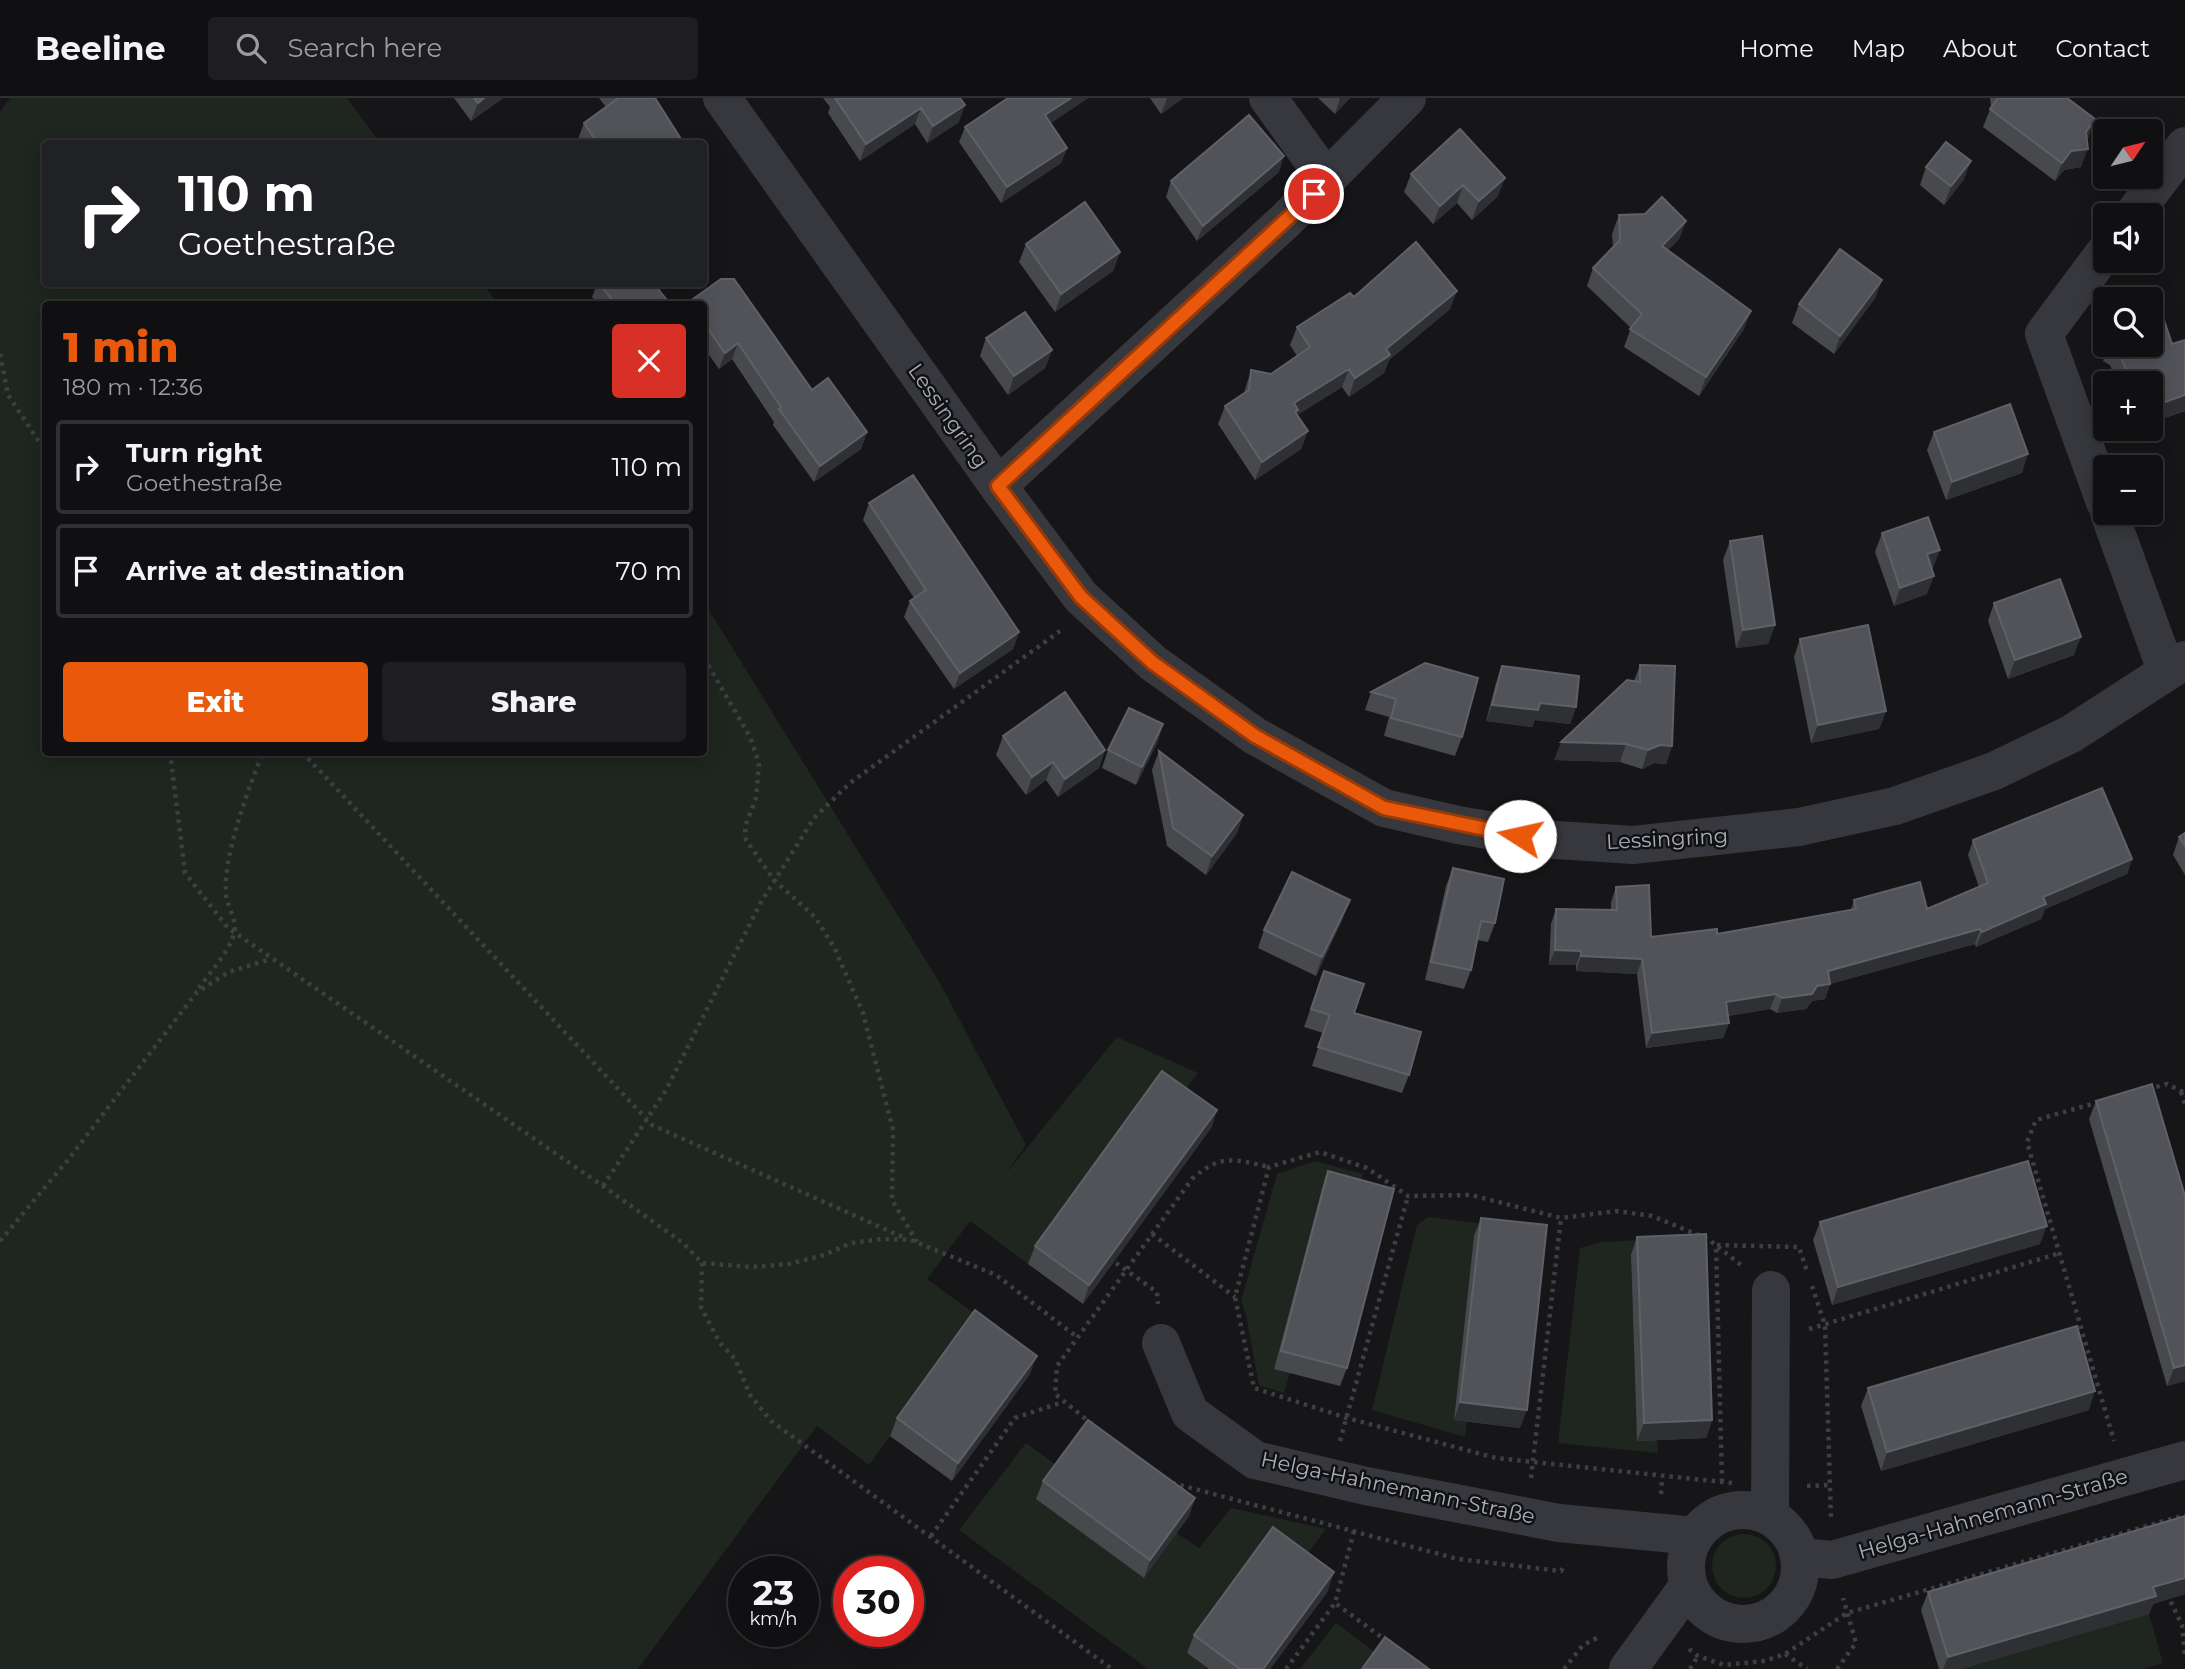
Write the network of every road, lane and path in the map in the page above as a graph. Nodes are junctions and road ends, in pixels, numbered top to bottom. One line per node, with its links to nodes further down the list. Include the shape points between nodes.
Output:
1 (722, 98): 11 (street, Lessingring)
2 (1268, 98): 5 (street)
3 (1407, 98): 5 (street)
4 (2185, 146): 6 (street)
5 (1327, 180): 11 (street)
6 (2142, 203)
7 (2093, 269): 10 (street, via 2044,334)
8 (0, 354): 9 (path, via 8,395)
9 (42, 446)
10 (2093, 469)
11 (998, 486): 13 (street, Lessingring)
12 (2114, 525): 15 (street)
13 (1093, 608): 15 (street, Lessingring, via 1153,663 1255,736 1384,808 1541,839 1633,845 1799,827 1895,806 1994,771 2071,734); 19 (path, via 839,792 814,818)
14 (707, 663): 19 (path, via 750,737 759,763 746,840)
15 (2175, 665)
16 (170, 756): 20 (path, via 185,873)
17 (262, 756): 20 (path, via 227,871 225,895)
18 (306, 756): 27 (path)
19 (774, 880): 27 (path); 33 (path, via 815,917 834,947 863,1013 893,1130 892,1200)
20 (234, 933): 21 (path); 22 (path)
21 (271, 959): 22 (path, via 229,972); 28 (path)
22 (197, 992): 32 (path)
23 (2141, 1091): 24 (path, via 2167,1084)
24 (2184, 1092): 26 (path)
25 (2102, 1102): 34 (path, via 2036,1120 2027,1142)
26 (2185, 1104)
27 (648, 1120): 28 (path); 33 (path)
28 (603, 1186): 35 (path, via 683,1243)
29 (1408, 1196): 30 (path, via 1471,1195); 38 (path, via 1367,1168 1320,1152 1269,1167); 43 (path)
30 (1561, 1218): 37 (path, via 1617,1211 1652,1216 1708,1238); 45 (path)
31 (1152, 1234): 38 (path)
32 (0, 1241)
33 (917, 1243): 35 (path, via 882,1239 851,1243 801,1261 752,1268); 39 (path, via 996,1275)
34 (2060, 1254): 40 (path); 46 (path)
35 (702, 1263): 55 (path, via 701,1307 720,1343 735,1359 750,1395 771,1421)
36 (1116, 1263): 41 (path, via 1157,1292)
37 (1771, 1290): 40 (street)
38 (1235, 1297): 43 (path, via 1254,1388)
39 (1077, 1337)
40 (1771, 1340): 49 (street)
41 (1161, 1343): 47 (street, Helga-Hahnemann-Straße, via 1190,1413 1255,1460)
42 (1064, 1402): 55 (path, via 1015,1418)
43 (1347, 1418): 45 (path, via 1496,1458); 47 (path)
44 (2185, 1460): 46 (street, Helga-Hahnemann-Straße)
45 (1533, 1461): 49 (path); 51 (path)
46 (2125, 1477): 53 (path); 58 (street, Helga-Hahnemann-Straße)
47 (1330, 1478): 51 (street, Helga-Hahnemann-Straße); 52 (path)
48 (1830, 1485): 49 (path)
49 (1771, 1502): 56 (street, via 1754,1511 1729,1511 1706,1523); 58 (street, via 1789,1534)
50 (2185, 1515): 53 (path)
51 (1526, 1516): 56 (street, Helga-Hahnemann-Straße)
52 (1319, 1522)
53 (2140, 1527): 57 (path); 62 (path)
54 (1354, 1531): 61 (path)
55 (931, 1536): 66 (path)
56 (1695, 1536): 59 (street, via 1686,1560)
57 (2144, 1538)
58 (1816, 1558): 59 (street, via 1800,1574 1791,1598 1779,1611 1757,1622 1740,1624 1715,1617 1696,1600); 62 (path)
59 (1689, 1585): 68 (street)
60 (2164, 1589): 65 (path, via 2182,1625)
61 (1335, 1603): 63 (path); 67 (path)
62 (1847, 1613): 70 (path, via 1785,1654); 71 (path, via 1856,1643)
63 (1392, 1644)
64 (1698, 1656): 69 (path)
65 (2185, 1656)
66 (1112, 1669)
67 (1286, 1669)
68 (1628, 1669)
69 (1690, 1669)
70 (1807, 1669)
71 (1837, 1669)

